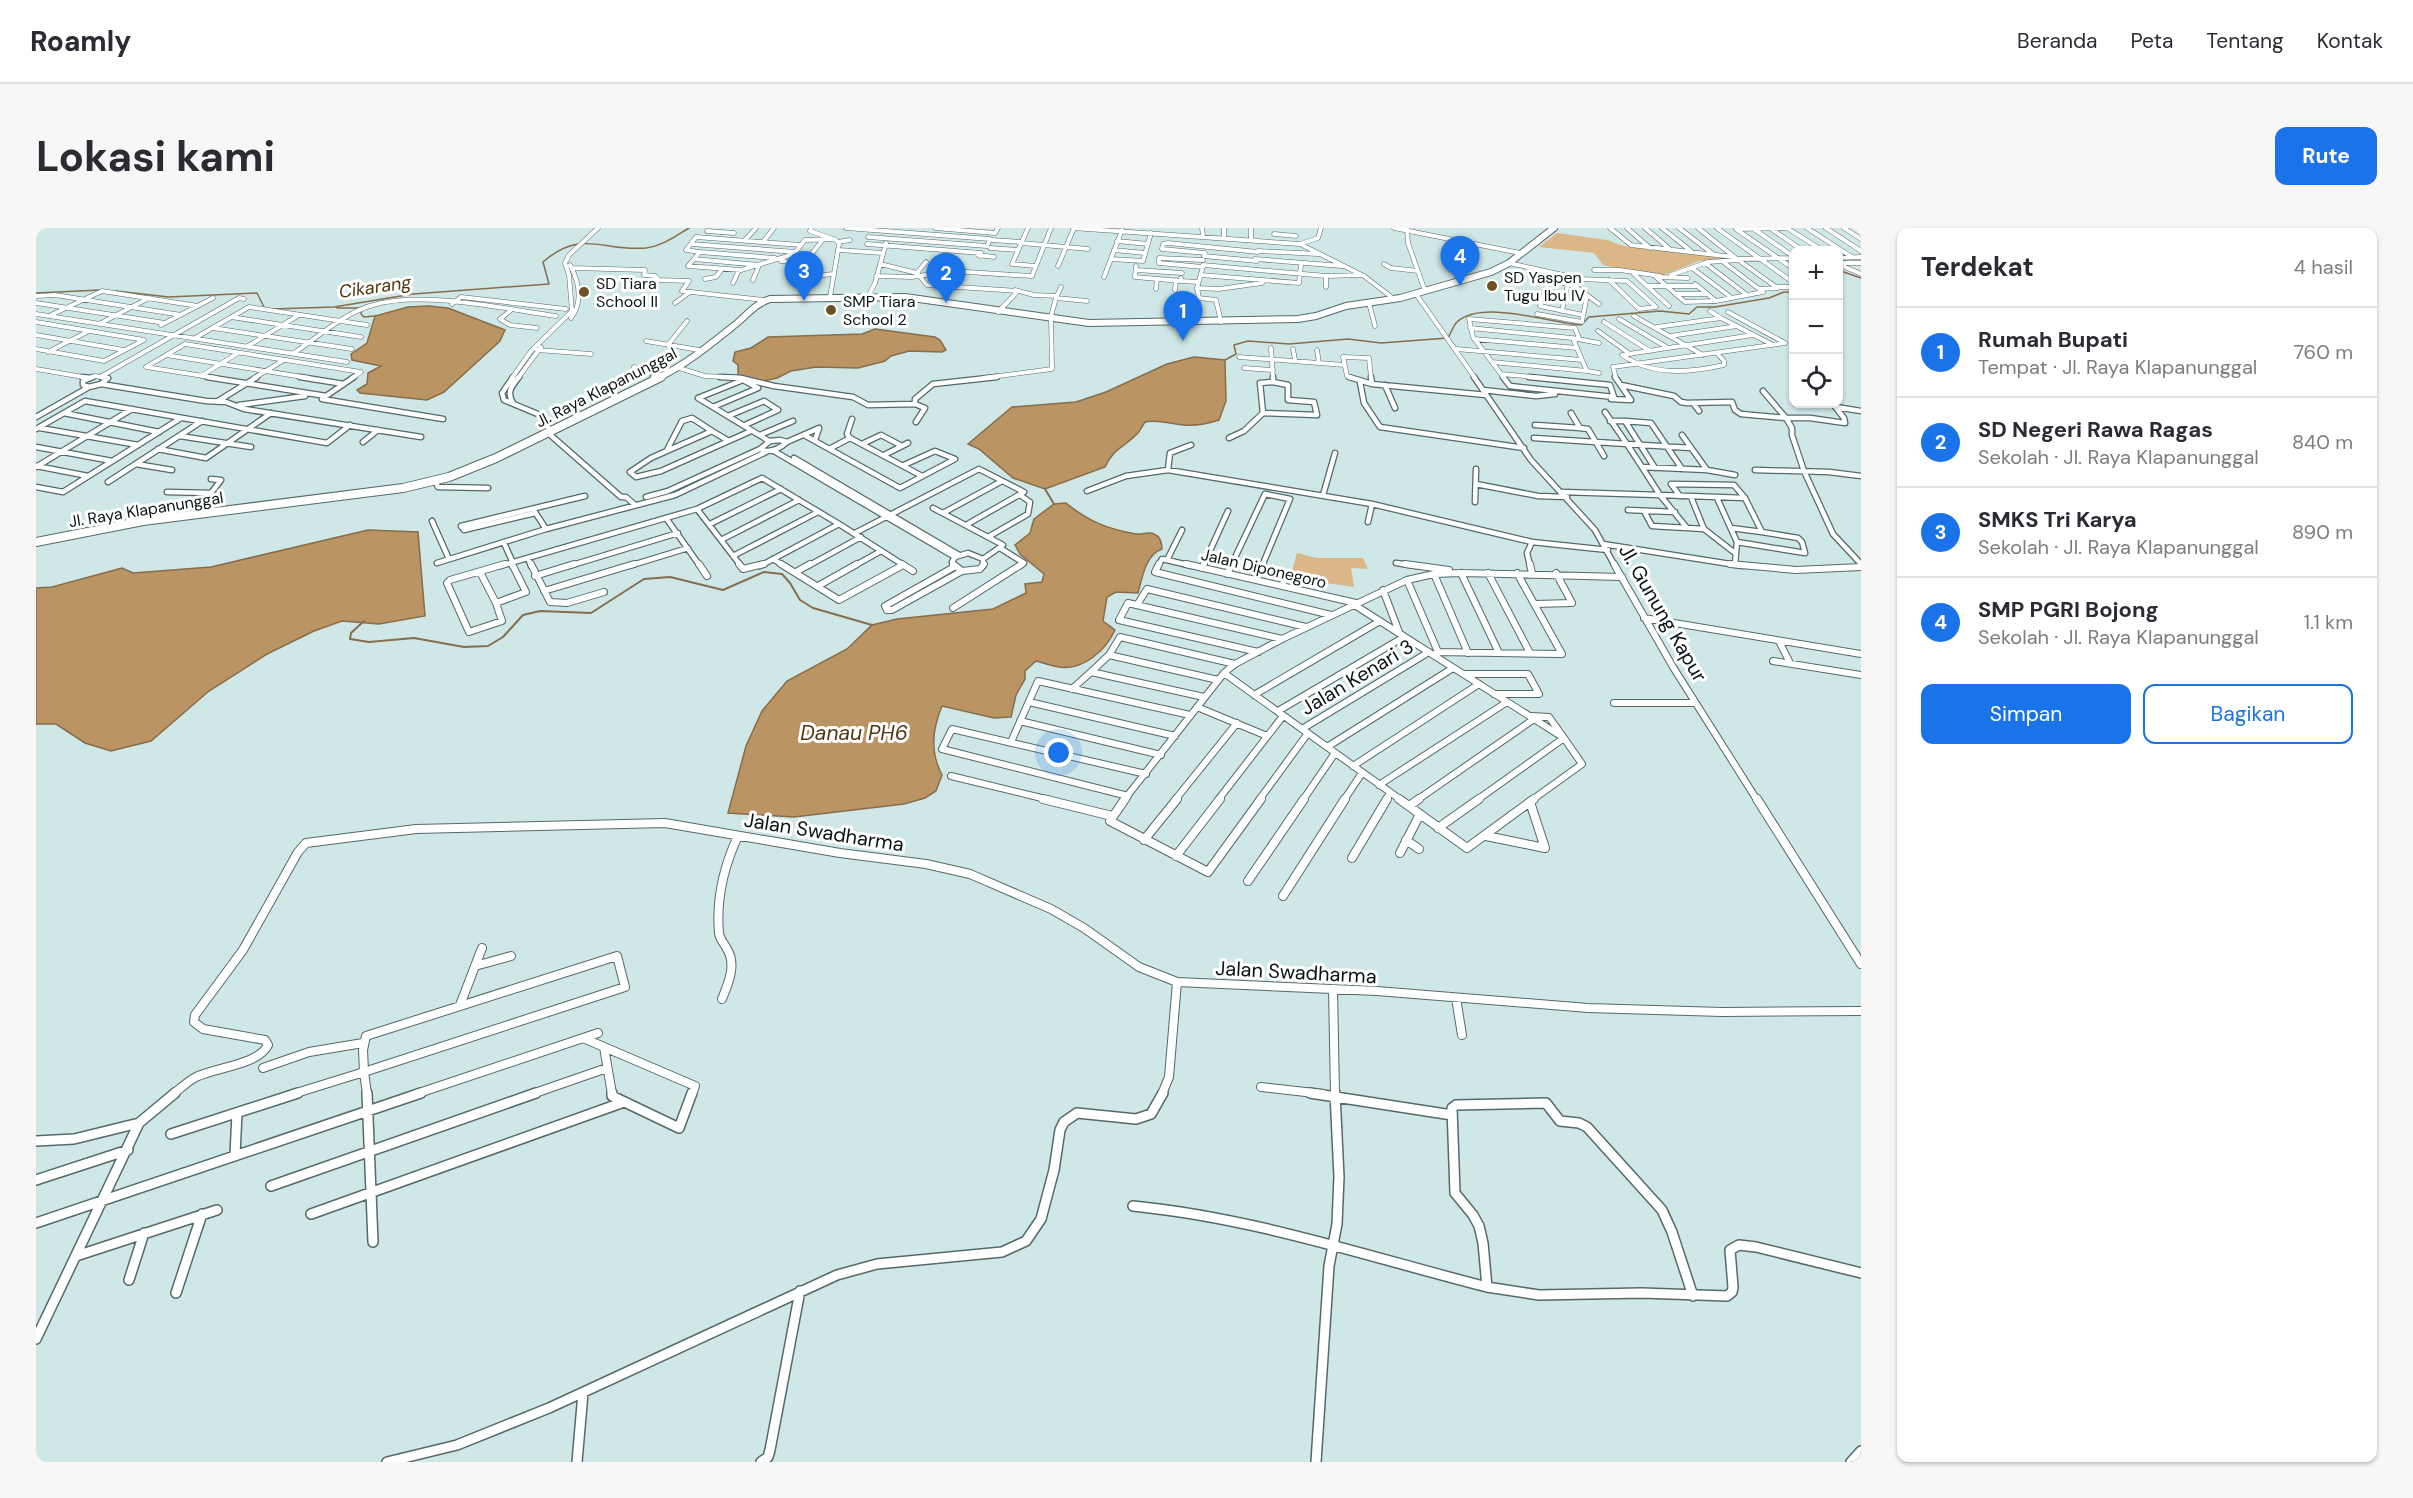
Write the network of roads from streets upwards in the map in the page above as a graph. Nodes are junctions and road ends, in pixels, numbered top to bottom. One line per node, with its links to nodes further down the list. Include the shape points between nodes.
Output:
1 (600, 228): 43 (street)
2 (738, 228): 41 (street)
3 (756, 228): 56 (street)
4 (774, 228): 62 (street)
5 (811, 228): 53 (street, via 810,231)
6 (846, 228): 36 (street)
7 (935, 228): 8 (street, via 995,233)
8 (998, 228)
9 (1028, 228): 66 (street)
10 (1051, 228): 72 (street)
11 (1074, 228): 40 (street); 75 (street)
12 (1097, 228): 40 (street)
13 (1180, 228): 45 (street)
14 (1202, 228): 46 (street)
15 (1224, 228): 51 (street)
16 (1251, 228): 61 (street)
17 (1272, 228): 44 (street)
18 (1321, 228): 70 (street, via 1318,238)
19 (1394, 228): 38 (street)
20 (1554, 228): 92 (street)
21 (1610, 228): 78 (street, via 1631,245)
22 (1627, 228): 78 (street)
23 (1644, 228): 84 (street)
24 (1662, 228): 90 (street)
25 (1679, 228): 96 (street)
26 (1698, 228): 108 (street)
27 (1717, 228): 109 (street)
28 (1736, 228): 29 (street); 103 (street)
29 (1753, 228): 30 (street); 95 (street)
30 (1770, 228): 31 (street); 73 (street)
31 (1787, 228): 32 (street); 74 (street)
32 (1796, 228)
33 (1807, 228): 99 (street)
34 (1826, 228): 85 (street)
35 (1844, 228): 54 (street)
36 (894, 230): 50 (street); 50 (street, via 990,239 987,246)
37 (1132, 230): 40 (street); 42 (street)
38 (1407, 230): 92 (street); 138 (street)
39 (706, 231): 41 (street)
40 (1121, 231): 42 (street); 60 (street)
41 (734, 232): 52 (street)
42 (1154, 232): 45 (street); 61 (street); 69 (street)
43 (593, 233): 55 (street)
44 (1274, 234): 47 (street); 64 (street)
45 (1180, 235): 46 (street)
46 (1203, 236): 51 (street)
47 (1296, 236)
48 (788, 237): 65 (street)
49 (868, 237): 50 (street)
50 (889, 238): 79 (street)
51 (1224, 238): 61 (street)
52 (729, 239): 56 (street); 67 (street, via 696,237)
53 (833, 239): 59 (street); 63 (street)
54 (1861, 239)
55 (585, 240): 93 (street)
56 (746, 240): 62 (street)
57 (850, 240): 63 (street)
58 (992, 240): 66 (street)
59 (822, 241): 71 (street, via 806,240); 89 (street)
60 (1118, 241): 69 (street); 83 (street)
61 (1256, 241): 64 (street); 86 (street)
62 (763, 242): 65 (street)
63 (838, 242): 81 (street)
64 (1274, 242): 70 (street)
65 (783, 243): 71 (street)
66 (1021, 243): 72 (street); 82 (street)
67 (691, 244): 87 (street, via 686,250); 88 (street)
68 (867, 244): 79 (street)
69 (1148, 244): 91 (street)
70 (1300, 244): 94 (street)
71 (800, 245): 88 (street)
72 (1044, 245): 75 (street); 126 (street)
73 (1796, 246)
74 (1816, 246)
75 (1066, 247): 80 (street); 127 (street)
76 (1205, 247): 86 (street); 111 (street); 111 (street, via 1166,243 1162,249)
77 (990, 248): 82 (street)
78 (1650, 248): 84 (street)
79 (883, 249): 81 (street); 98 (street, via 924,252 926,248); 120 (street)
80 (1088, 249)
81 (839, 250): 142 (street)
82 (1018, 250): 126 (street, via 1012,264)
83 (1114, 250): 91 (street); 107 (street)
84 (1671, 250): 90 (street)
85 (1861, 250)
86 (1258, 251): 94 (street); 112 (street)
87 (700, 252): 101 (street); 106 (street)
88 (796, 252): 97 (street)
89 (813, 252)
90 (1692, 252): 96 (street)
91 (1145, 253): 107 (street, via 1143,261)
92 (1520, 253): 117 (street)
93 (572, 254): 132 (street); 193 (street, via 565,263)
94 (1320, 254): 131 (street)
95 (1789, 254)
96 (1714, 255): 108 (street)
97 (791, 256): 101 (street); 113 (street)
98 (994, 257)
99 (1852, 257): 100 (street); 105 (street)
100 (1861, 257)
101 (782, 258): 110 (street)
102 (809, 258): 116 (street)
103 (1778, 258): 104 (street); 109 (street); 129 (street)
104 (1789, 258)
105 (1843, 258)
106 (694, 259): 123 (street); 134 (street, via 688,266)
107 (1111, 259): 152 (street)
108 (1738, 259): 109 (street); 114 (street); 179 (street)
109 (1759, 259): 157 (street)
110 (775, 260): 113 (street); 123 (street)
111 (1203, 260): 112 (street); 128 (street); 128 (street, via 1159,258 1160,264); 136 (street); 146 (street)
112 (1254, 260): 124 (street); 131 (street); 136 (street)
113 (787, 261): 116 (street)
114 (1722, 261): 118 (street); 182 (street)
115 (926, 262): 143 (street)
116 (806, 263): 119 (street)
117 (1509, 263): 141 (street); 185 (street)
118 (1705, 263): 133 (street); 191 (street)
119 (817, 264)
120 (880, 264): 143 (street); 148 (street)
121 (1384, 264): 138 (street)
122 (1843, 264): 125 (street)
123 (759, 265): 135 (street); 163 (street)
124 (1301, 265): 131 (street); 144 (street)
125 (1861, 265)
126 (1035, 266): 143 (street, via 1032,276)
127 (1058, 266)
128 (1184, 266): 140 (street)
129 (1789, 266)
130 (1843, 266): 145 (street)
131 (1348, 267): 147 (street); 202 (street, via 1366,273)
132 (572, 268): 186 (street, via 645,270 644,275 659,280 688,281 682,291); 194 (street)
133 (1692, 268): 139 (street); 200 (street)
134 (722, 269): 135 (street); 159 (street, via 716,277)
135 (739, 270): 169 (street)
136 (1254, 270): 144 (street); 161 (street)
137 (1594, 270): 150 (street, via 1620,270)
138 (1418, 271): 185 (street)
139 (1681, 271): 153 (street); 156 (street)
140 (1182, 273): 154 (street, via 1136,268); 164 (street)
141 (1551, 273): 162 (street); 165 (street)
142 (833, 274): 151 (street); 195 (street)
143 (919, 274): 148 (street); 183 (street, via 925,285 930,286)
144 (1300, 274): 149 (street); 166 (street, via 1299,283)
145 (1861, 274)
146 (1201, 275): 161 (street); 168 (street)
147 (1363, 275): 149 (street); 202 (street)
148 (876, 276): 196 (street)
149 (1326, 276): 178 (street)
150 (1636, 276): 153 (street); 155 (street); 173 (street)
151 (805, 277)
152 (1104, 277)
153 (1655, 277): 156 (street); 174 (street)
154 (1137, 278): 160 (street); 170 (street)
155 (1599, 278)
156 (1688, 278): 175 (street)
157 (1786, 278): 158 (street); 167 (street)
158 (1789, 278)
159 (705, 279)
160 (1157, 279): 164 (street); 181 (street)
161 (1254, 279): 166 (street); 172 (street)
162 (1547, 279): 171 (street); 220 (street, via 1540,306)
163 (753, 280)
164 (1178, 280): 168 (street); 184 (street)
165 (1608, 280): 165 (street, via 1628,281 1657,308 1639,309)
166 (1274, 281): 172 (street)
167 (1789, 281)
168 (1198, 282): 180 (street)
169 (733, 283)
170 (1137, 284)
171 (1568, 284): 190 (street); 220 (street)
172 (1249, 285): 180 (street)
173 (1647, 286): 174 (street); 214 (street)
174 (1666, 286): 175 (street); 188 (street)
175 (1698, 286): 189 (street)
176 (1789, 286): 179 (street)
177 (1061, 287): 197 (street)
178 (1326, 287)
179 (1776, 287): 182 (street)
180 (1197, 288): 240 (street, via 1199,298 1216,300)
181 (1156, 289)
182 (1758, 289): 191 (street, via 1763,292)
183 (1015, 290): 197 (street); 222 (street, via 1018,293)
184 (1175, 290)
185 (1425, 291): 187 (street)
186 (690, 292): 204 (street); 209 (street)
187 (1416, 294): 202 (street); 279 (street, Jl. Gunung Kapur)
188 (1676, 294): 189 (street); 207 (street)
189 (1707, 294): 206 (street)
190 (1587, 295): 212 (street); 228 (street)
191 (1748, 295): 200 (street)
192 (36, 296): 203 (street)
193 (572, 297): 194 (street); 277 (street, via 572,311)
194 (578, 297): 277 (street, via 577,311)
195 (830, 297): 196 (street); 204 (street)
196 (868, 297): 222 (street, via 915,298)
197 (1057, 297): 205 (street); 235 (street)
198 (149, 298): 203 (street, via 102,291); 213 (street); 215 (street)
199 (213, 298): 213 (street)
200 (1732, 298): 206 (street)
201 (242, 299): 257 (street)
202 (1397, 299): 210 (street)
203 (84, 300): 215 (street); 216 (street)
204 (764, 300): 282 (street, Jl. Raya Klapanunggal)
205 (1087, 301)
206 (1716, 301): 207 (street)
207 (1685, 302): 217 (street)
208 (36, 303): 216 (street)
209 (675, 303)
210 (1368, 303): 240 (street, via 1309,318); 246 (street)
211 (452, 304): 218 (street, via 461,297); 219 (street); 239 (street, via 381,303)
212 (1599, 304)
213 (198, 306): 226 (street)
214 (1670, 306)
215 (132, 307): 226 (street); 230 (street)
216 (67, 308): 229 (street); 230 (street)
217 (1691, 308)
218 (566, 309)
219 (510, 311): 231 (street); 249 (street, via 500,319 510,325)
220 (1562, 311): 228 (street)
221 (1710, 311): 234 (street)
222 (998, 312): 235 (street)
223 (1728, 312): 271 (street, via 1785,342)
224 (36, 314): 229 (street)
225 (1537, 314): 228 (street, via 1580,322)
226 (181, 315): 242 (street)
227 (300, 315): 233 (street, via 249,307); 239 (street); 244 (street)
228 (1583, 315)
229 (49, 316): 243 (street)
230 (116, 316): 242 (street); 243 (street)
231 (556, 316)
232 (1634, 316): 251 (street)
233 (231, 317): 244 (street); 248 (street)
234 (1721, 318): 247 (street); 251 (street)
235 (1049, 319): 240 (street, via 1102,324); 335 (street, via 1053,338 1049,371 933,384 915,399)
236 (1619, 319): 275 (street)
237 (687, 321): 269 (street)
238 (37, 322): 252 (street)
239 (344, 322): 245 (street); 255 (street)
240 (1221, 322)
241 (1604, 322): 285 (street)
242 (165, 323): 254 (street)
243 (99, 324): 254 (street)
244 (283, 325): 255 (street); 259 (street)
245 (367, 325)
246 (1375, 326)
247 (1737, 326): 258 (street); 260 (street)
248 (213, 328): 259 (street); 262 (street)
249 (537, 328)
250 (1470, 328): 263 (street); 264 (street); 264 (street, via 1468,321 1472,319 1575,328 1579,338)
251 (1655, 328): 260 (street)
252 (90, 330): 265 (street); 281 (street, via 144,340)
253 (1598, 331): 291 (street)
254 (148, 332): 257 (street)
255 (327, 332): 261 (street); 267 (street)
256 (36, 335): 265 (street)
257 (176, 335): 262 (street); 317 (street)
258 (1753, 335): 270 (street); 271 (street)
259 (266, 336): 267 (street); 272 (street)
260 (1670, 336): 270 (street)
261 (361, 337)
262 (195, 338): 272 (street)
263 (1474, 339): 274 (street); 284 (street)
264 (1576, 339): 268 (street); 274 (street)
265 (69, 341): 281 (street); 286 (street)
266 (646, 341): 269 (street)
267 (311, 343): 276 (street); 290 (street)
268 (1599, 343)
269 (668, 345): 282 (street)
270 (1686, 345): 275 (street); 292 (street)
271 (1773, 345): 289 (street)
272 (248, 346): 290 (street)
273 (1271, 348): 296 (street)
274 (1577, 348): 298 (street)
275 (1668, 348): 285 (street)
276 (352, 349)
277 (536, 349): 288 (street); 370 (street, via 502,393 504,400 540,415)
278 (1293, 349): 297 (street)
279 (1456, 349): 284 (street); 331 (street, Jl. Gunung Kapur)
280 (36, 350): 286 (street)
281 (124, 350): 286 (street, via 104,361)
282 (699, 350): 306 (street, Jl. Raya Klapanunggal)
283 (1317, 350): 301 (street)
284 (1484, 350): 298 (street); 300 (street)
285 (1650, 351): 291 (street)
286 (48, 352)
287 (238, 353): 293 (street, via 185,344); 295 (street); 302 (street)
288 (591, 353)
289 (1717, 353): 292 (street); 304 (street, via 1724,365 1697,371)
290 (294, 354): 299 (street)
291 (1630, 354): 304 (street, via 1622,356)
292 (1703, 355): 304 (street)
293 (166, 356): 302 (street); 314 (street, via 146,367)
294 (1239, 357): 296 (street)
295 (284, 360): 310 (street); 323 (street, via 361,372)
296 (1272, 360): 297 (street); 308 (street)
297 (1295, 360): 301 (street)
298 (1582, 360): 311 (street)
299 (347, 362)
300 (1492, 362): 311 (street); 313 (street)
301 (1319, 363): 303 (street)
302 (220, 364): 310 (street); 314 (street)
303 (1344, 365): 319 (street, via 1347,376); 324 (street, via 1345,356 1369,358)
304 (1636, 365): 326 (street, via 1611,368)
305 (634, 367): 315 (street)
306 (679, 368): 315 (street, Jl. Raya Klapanunggal); 335 (street, via 705,376 741,378 853,398 868,405)
307 (1244, 368): 308 (street)
308 (1273, 370): 318 (street)
309 (36, 371): 316 (street); 320 (street)
310 (266, 371): 321 (street); 323 (street)
311 (1587, 371): 312 (street)
312 (1599, 373)
313 (1501, 374): 313 (street, via 1510,386 1614,397 1610,385)
314 (201, 376): 321 (street)
315 (661, 377): 370 (street, Jl. Raya Klapanunggal)
316 (89, 378): 317 (street); 320 (street)
317 (105, 378): 322 (street); 328 (street)
318 (1273, 382): 332 (street, via 1288,385); 348 (street, via 1260,383)
319 (1360, 382): 324 (street); 401 (street, via 1364,404 1380,427)
320 (83, 383): 327 (street); 344 (street)
321 (247, 383): 323 (street, via 326,396); 333 (street)
322 (101, 384): 327 (street); 330 (street)
323 (344, 384)
324 (1372, 384): 325 (street)
325 (1385, 385): 331 (street); 339 (street)
326 (1621, 385): 331 (street, via 1631,401); 334 (street)
327 (89, 387): 352 (street)
328 (159, 389): 330 (street); 333 (street)
329 (1763, 391): 354 (street)
330 (153, 393): 333 (street)
331 (1485, 393): 401 (street, Jl. Gunung Kapur)
332 (1288, 400): 350 (street); 350 (street, via 1314,402 1318,414)
333 (218, 401): 336 (street)
334 (1693, 403): 342 (street); 354 (street, via 1732,402 1741,414)
335 (915, 404): 362 (street, via 925,407)
336 (239, 405): 347 (street); 355 (street, via 299,395)
337 (713, 407): 337 (street, via 749,392 758,388 743,380 698,398); 351 (street)
338 (1843, 407): 343 (street)
339 (1395, 408)
340 (1836, 408): 354 (street, via 1845,423)
341 (132, 409): 346 (street, via 85,401); 353 (street); 361 (street)
342 (1699, 411)
343 (1861, 411)
344 (36, 412)
345 (1605, 412): 359 (street)
346 (64, 413): 361 (street); 366 (street)
347 (272, 413): 364 (street); 368 (street)
348 (1263, 413): 350 (street); 381 (street, via 1244,431)
349 (1571, 413): 367 (street)
350 (1291, 415)
351 (728, 416): 365 (street); 365 (street, via 764,401 778,410)
352 (36, 417)
353 (181, 418): 357 (street); 373 (street)
354 (1786, 418): 424 (street)
355 (443, 419)
356 (852, 419): 380 (street, via 847,434)
357 (202, 421): 368 (street); 377 (street)
358 (793, 421): 374 (street)
359 (1610, 421): 360 (street); 392 (street)
360 (1625, 421): 394 (street); 397 (street, via 1649,422)
361 (111, 422): 373 (street); 378 (street)
362 (916, 422)
363 (1535, 424): 367 (street)
364 (350, 425): 368 (street, via 327,443); 369 (street)
365 (745, 425): 372 (street)
366 (37, 428): 378 (street)
367 (1580, 428): 388 (street, via 1587,429)
368 (248, 429): 389 (street)
369 (378, 430): 379 (street); 386 (street)
370 (549, 431): 430 (street, Jl. Raya Klapanunggal, via 496,458); 446 (street)
371 (712, 431): 383 (street); 405 (street); 405 (street, via 692,418 682,421)
372 (751, 431): 374 (street); 383 (street)
373 (159, 432): 395 (street)
374 (760, 435): 385 (street)
375 (804, 435): 384 (street); 384 (street, via 821,426); 387 (street)
376 (1682, 435): 402 (street)
377 (180, 436): 389 (street); 403 (street)
378 (86, 437): 395 (street); 407 (street)
379 (421, 437)
380 (850, 438): 391 (street); 400 (street)
381 (1229, 438)
382 (1534, 438): 388 (street)
383 (727, 440): 405 (street, via 661,471 636,477 630,472)
384 (815, 440): 400 (street)
385 (769, 441): 387 (street); 404 (street)
386 (363, 442)
387 (787, 442): 406 (street)
388 (1596, 442): 392 (street); 411 (street)
389 (227, 443): 399 (street); 403 (street, via 206,458)
390 (908, 443): 396 (street)
391 (862, 444): 396 (street, via 881,435); 410 (street)
392 (1627, 444): 394 (street); 416 (street)
393 (1191, 445): 420 (street, via 1170,453)
394 (1640, 445): 397 (street); 417 (street)
395 (135, 446): 412 (street)
396 (902, 446): 410 (street)
397 (1665, 446): 402 (street); 421 (street)
398 (36, 447): 407 (street)
399 (251, 447)
400 (831, 448): 427 (street, via 900,488)
401 (1524, 448): 439 (street, Jl. Gunung Kapur)
402 (1691, 448): 422 (street)
403 (158, 449): 413 (street)
404 (760, 449): 408 (street); 453 (street)
405 (667, 450)
406 (776, 450): 408 (street); 466 (street); 468 (street)
407 (62, 452): 412 (street); 415 (street)
408 (766, 452): 453 (street, via 675,495)
409 (1335, 453): 442 (street)
410 (884, 455): 414 (street)
411 (1604, 456)
412 (112, 461): 426 (street)
413 (136, 464): 419 (street); 432 (street)
414 (904, 465): 427 (street); 427 (street, via 935,451 955,459)
415 (37, 467): 426 (street)
416 (1642, 467): 417 (street); 443 (street)
417 (1655, 468): 421 (street)
418 (1476, 469): 433 (street)
419 (172, 470)
420 (1168, 470): 437 (street, via 1139,474); 442 (street)
421 (1682, 470): 422 (street)
422 (1707, 470): 425 (street)
423 (1755, 470): 424 (street)
424 (1804, 471): 428 (street); 507 (street, via 1833,534)
425 (1735, 475)
426 (88, 476): 434 (street, via 63,492)
427 (922, 476)
428 (1861, 477)
429 (211, 479): 440 (street, via 221,480)
430 (435, 481): 435 (street, via 438,487); 459 (street, Jl. Raya Klapanunggal)
431 (1002, 481): 441 (street, via 1024,492); 465 (street); 466 (street, via 979,469)
432 (108, 482)
433 (1476, 484): 447 (street, via 1538,496); 452 (street)
434 (36, 487)
435 (488, 488)
436 (781, 489): 451 (street); 457 (street, via 762,477); 471 (street)
437 (1087, 491)
438 (167, 492): 440 (street)
439 (1562, 492): 443 (street); 447 (street, Jl. Gunung Kapur)
440 (212, 493): 459 (street)
441 (1020, 495): 473 (street); 483 (street, via 1030,502 1028,514)
442 (1323, 495): 454 (street)
443 (1660, 495): 445 (street); 464 (street)
444 (585, 496): 460 (street)
445 (1680, 496): 448 (street); 450 (street, via 1671,484 1734,485)
446 (621, 497): 453 (street); 455 (street)
447 (1567, 497): 489 (street, Jl. Gunung Kapur)
448 (1691, 497): 449 (street); 476 (street)
449 (1718, 498): 450 (street); 475 (street)
450 (1745, 498): 479 (street)
451 (799, 500): 463 (street); 484 (street)
452 (1475, 502)
453 (634, 503): 455 (street)
454 (1372, 504): 470 (street); 486 (street)
455 (627, 507): 477 (street)
456 (933, 508): 465 (street)
457 (697, 509): 467 (street); 471 (street)
458 (1628, 510): 462 (street)
459 (210, 511): 485 (street, Jl. Raya Klapanunggal)
460 (534, 511): 460 (street, via 461,526 464,530); 477 (street)
461 (1228, 511): 509 (street)
462 (1644, 511): 464 (street); 474 (street, via 1652,526)
463 (818, 512): 472 (street); 495 (street)
464 (1675, 512): 474 (street)
465 (943, 513): 473 (street)
466 (894, 514): 468 (street); 496 (street)
467 (666, 518): 480 (street); 497 (street)
468 (885, 518): 481 (street); 496 (street)
469 (432, 521): 498 (street)
470 (1368, 522)
471 (710, 524): 484 (street)
472 (838, 524): 481 (street); 499 (street)
473 (966, 525): 483 (street)
474 (1686, 528): 476 (street)
475 (1731, 528): 479 (street); 487 (street)
476 (1704, 529): 494 (street)
477 (546, 530): 488 (street)
478 (1182, 530): 501 (street)
479 (1762, 532): 487 (street, via 1798,538 1805,553)
480 (678, 533): 490 (street); 523 (street)
481 (855, 533): 482 (street)
482 (861, 537): 493 (street); 513 (street)
483 (988, 537): 491 (street, via 1003,546)
484 (721, 540): 495 (street)
485 (36, 542)
486 (1532, 542): 492 (street); 518 (street, via 1527,553)
487 (1737, 542): 494 (street)
488 (504, 543): 498 (street); 503 (street)
489 (1604, 544): 492 (street, Jl. Gunung Kapur); 505 (street)
490 (688, 548): 524 (street); 530 (street)
491 (1000, 548): 500 (street); 538 (street, via 1024,563)
492 (1608, 550): 525 (street, Jl. Gunung Kapur)
493 (881, 551): 506 (street); 528 (street)
494 (1735, 553): 505 (street)
495 (733, 556): 499 (street, via 746,570)
496 (957, 556): 500 (street, via 977,555); 508 (street, via 952,562)
497 (528, 558): 503 (street); 523 (street)
498 (449, 559): 502 (street)
499 (773, 559): 513 (street)
500 (983, 559): 511 (street, via 980,569)
501 (1167, 560): 509 (street, Jalan Diponegoro); 539 (street, via 1162,559 1155,572)
502 (437, 562)
503 (512, 563): 512 (street); 532 (street)
504 (1396, 563): 515 (street)
505 (1735, 564): 507 (street, via 1811,571)
506 (903, 565): 510 (street); 528 (street, via 842,600)
507 (1861, 566)
508 (954, 567): 511 (street); 511 (street, via 885,606 887,610)
509 (1202, 568): 520 (street, Jalan Diponegoro)
510 (913, 571)
511 (962, 571)
512 (480, 572): 534 (street); 534 (street, via 447,583 468,632 501,622)
513 (796, 572): 528 (street)
514 (1461, 573): 515 (street); 522 (street); 549 (street)
515 (1475, 573): 516 (street)
516 (1488, 573): 517 (street); 550 (street)
517 (1517, 573): 518 (street); 536 (street)
518 (1532, 573): 519 (street)
519 (1556, 573): 525 (street); 536 (street, via 1572,603)
520 (1227, 574): 526 (street, Jalan Diponegoro); 526 (street, via 1265,494 1291,499)
521 (1287, 574): 529 (street)
522 (1434, 574): 527 (street); 547 (street)
523 (535, 576): 530 (street)
524 (707, 576)
525 (1622, 577): 540 (street, Jl. Gunung Kapur)
526 (1256, 580): 529 (street, Jalan Diponegoro)
527 (1407, 580): 531 (street); 548 (street)
528 (818, 586)
529 (1282, 586): 535 (street, Jalan Diponegoro)
530 (543, 589): 532 (street); 533 (street, via 550,602 562,604)
531 (1383, 590): 535 (street); 543 (street)
532 (526, 592): 534 (street)
533 (604, 592)
534 (496, 603)
535 (1354, 604): 539 (street); 541 (street, Jalan Diponegoro)
536 (1535, 604): 550 (street, via 1562,654)
537 (1137, 605): 542 (street, via 1147,589); 544 (street); 546 (street, via 1128,603 1119,620)
538 (953, 608)
539 (1331, 615): 542 (street)
540 (1644, 618): 545 (street); 570 (street, Jl. Gunung Kapur)
541 (1380, 621): 543 (street, Jalan Diponegoro); 565 (street)
542 (1307, 627): 544 (street)
543 (1402, 635): 548 (street, Jalan Diponegoro); 572 (street)
544 (1282, 639): 546 (street)
545 (1779, 641): 551 (street); 554 (street)
546 (1258, 652): 555 (street)
547 (1468, 652): 548 (street); 549 (street)
548 (1433, 653): 556 (street, Jalan Diponegoro); 577 (street, Jalan Kenari 3)
549 (1499, 653): 550 (street)
550 (1530, 653)
551 (1861, 654)
552 (1109, 655): 555 (street, via 1120,637); 557 (street); 561 (street)
553 (1773, 661): 554 (street)
554 (1790, 663): 560 (street)
555 (1235, 664): 558 (street)
556 (1453, 668): 559 (street, Jalan Diponegoro); 582 (street)
557 (1091, 672): 563 (street); 566 (street)
558 (1224, 673): 561 (street); 565 (street)
559 (1463, 674): 562 (street, Jalan Diponegoro); 564 (street, via 1528,674 1539,694)
560 (1861, 675)
561 (1218, 680): 566 (street)
562 (1479, 684): 564 (street, Jalan Diponegoro); 585 (street)
563 (1072, 688): 567 (street, via 1038,681); 573 (street)
564 (1494, 694): 568 (street, Jalan Diponegoro)
565 (1254, 695): 572 (street)
566 (1204, 697): 571 (street)
567 (1029, 702): 575 (street); 578 (street)
568 (1507, 702): 574 (street, Jalan Diponegoro); 589 (street)
569 (1614, 703): 570 (street)
570 (1695, 703): 609 (street, Jl. Gunung Kapur)
571 (1197, 707): 573 (street); 576 (street)
572 (1281, 713): 577 (street); 579 (street)
573 (1190, 716): 578 (street)
574 (1531, 717): 580 (street, Jalan Diponegoro); 593 (street)
575 (1020, 721): 581 (street); 584 (street)
576 (1237, 723): 579 (street); 599 (street)
577 (1305, 731): 582 (street); 603 (street, via 1208,872)
578 (1175, 736): 584 (street)
579 (1268, 736): 603 (street)
580 (1564, 738): 592 (street, via 1582,764); 596 (street)
581 (1011, 742): 587 (street); 591 (street, via 952,729 942,749)
582 (1327, 747): 583 (street)
583 (1335, 753): 585 (street); 605 (street)
584 (1161, 755): 587 (street)
585 (1353, 766): 586 (street)
586 (1362, 772): 589 (street); 606 (street)
587 (1146, 774): 591 (street)
588 (951, 776): 595 (street)
589 (1379, 785): 590 (street)
590 (1390, 793): 593 (street); 604 (street)
591 (1128, 796): 595 (street)
592 (1530, 802): 598 (street); 598 (street, via 1545,849)
593 (1409, 806): 594 (street)
594 (1420, 814): 596 (street); 600 (street)
595 (1112, 816): 599 (street, via 1111,822)
596 (1438, 828): 598 (street, via 1467,848)
597 (738, 836): 611 (street, Jalan Swadharma, via 970,874 1051,909 1139,967); 614 (street, via 726,861 720,890 719,936 729,952 730,967); 631 (street, Jalan Swadharma, via 652,822 416,829 306,843 243,950 195,1015 194,1022 203,1029 265,1040 268,1045 264,1053 194,1078)
598 (1486, 836)
599 (1144, 840): 603 (street)
600 (1407, 840): 601 (street); 602 (street)
601 (1419, 849)
602 (1400, 853)
603 (1176, 856)
604 (1352, 858)
605 (1248, 881)
606 (1283, 896)
607 (482, 948): 610 (street)
608 (511, 956): 610 (street)
609 (1861, 964)
610 (475, 966): 615 (street)
611 (1177, 982): 612 (street, Jalan Swadharma); 653 (street, via 1169,1077 1159,1103 1150,1114 1136,1119 1077,1113 1064,1122 1041,1220 1026,1241 1002,1252 864,1266)
612 (1333, 989): 613 (street, Jalan Swadharma); 626 (street)
613 (1456, 998): 616 (street, Jalan Swadharma, via 1588,1008); 618 (street)
614 (722, 999)
615 (460, 1005): 620 (street, via 366,1036); 624 (street, via 617,956 625,987)
616 (1861, 1011)
617 (598, 1033): 619 (street)
618 (1462, 1035)
619 (583, 1038): 621 (street); 628 (street)
620 (363, 1043): 622 (street, via 309,1052); 624 (street)
621 (604, 1047): 623 (street); 627 (street, via 695,1086 679,1128)
622 (263, 1068)
623 (607, 1068): 627 (street, via 612,1096); 635 (street)
624 (365, 1071): 628 (street); 629 (street)
625 (1261, 1087): 626 (street)
626 (1335, 1096): 630 (street); 648 (street, via 1339,1177)
627 (624, 1102): 639 (street)
628 (368, 1110): 635 (street); 636 (street)
629 (237, 1113): 632 (street); 636 (street)
630 (1452, 1115): 652 (street, via 1455,1193 1479,1228); 655 (street, via 1456,1105 1542,1103 1550,1106 1560,1120 1587,1127 1662,1210)
631 (139, 1122): 633 (street, Jalan Swadharma, via 74,1138); 634 (street)
632 (171, 1134)
633 (36, 1141)
634 (128, 1150): 637 (street); 640 (street)
635 (369, 1151): 638 (street); 639 (street)
636 (235, 1155): 640 (street)
637 (36, 1180)
638 (271, 1186)
639 (372, 1192): 644 (street); 647 (street)
640 (104, 1199): 645 (street); 649 (street)
641 (1133, 1206): 648 (street, via 1197,1212)
642 (217, 1210): 643 (street)
643 (202, 1214): 646 (street); 654 (street)
644 (311, 1214)
645 (36, 1223)
646 (144, 1233): 649 (street); 651 (street)
647 (373, 1242)
648 (1334, 1245): 652 (street); 662 (street, via 1329,1266)
649 (76, 1256): 656 (street)
650 (1861, 1273): 655 (street, via 1739,1245 1730,1250 1732,1292 1727,1296)
651 (129, 1280)
652 (1486, 1287): 655 (street, via 1539,1295)
653 (800, 1291): 657 (street); 661 (street, via 770,1450)
654 (176, 1293)
655 (1693, 1296)
656 (36, 1339)
657 (583, 1393): 659 (street, via 458,1445); 660 (street)
658 (1861, 1451): 663 (street)
659 (387, 1462)
660 (577, 1462)
661 (761, 1462)
662 (1316, 1462)
663 (1851, 1462)

